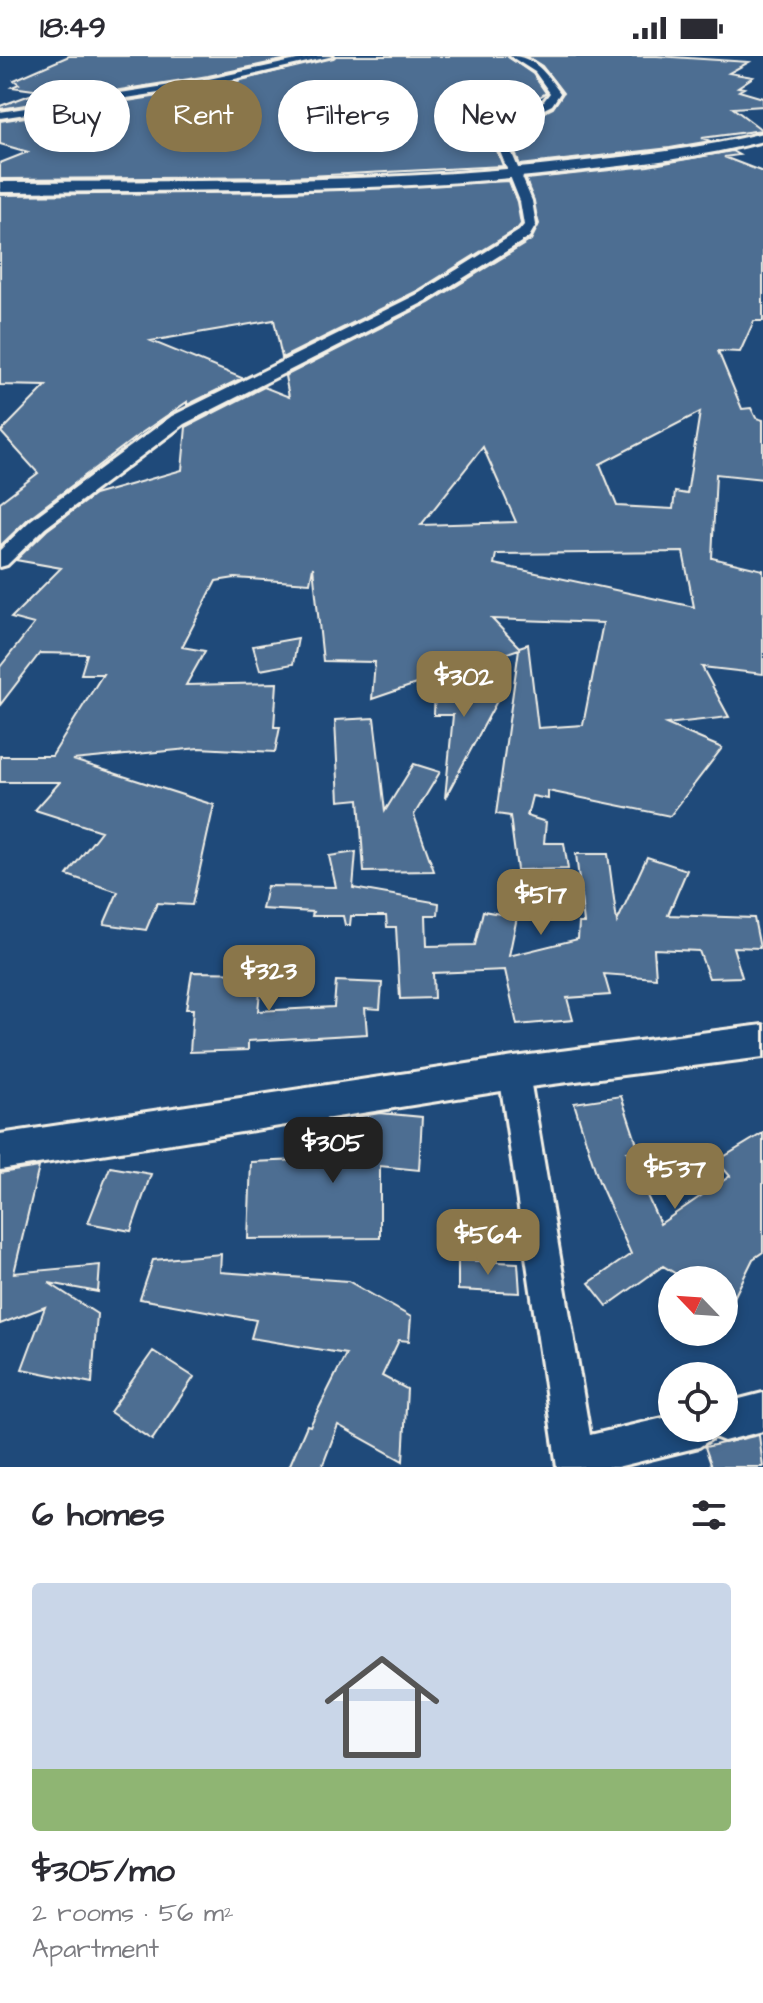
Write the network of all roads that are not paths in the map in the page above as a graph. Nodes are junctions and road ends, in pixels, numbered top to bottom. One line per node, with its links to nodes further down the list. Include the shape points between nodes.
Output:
1 (328, 56): 3 (street, via 209,82)
2 (515, 56): 5 (street, via 538,70 555,93 541,107 497,127)
3 (0, 115)
4 (763, 137): 5 (street, via 705,152)
5 (516, 176): 6 (street); 7 (street, via 530,225 524,234 423,297 178,420 38,524)
6 (0, 187)
7 (0, 561)
8 (763, 1041): 9 (street)
9 (514, 1073): 10 (street); 14 (street)
10 (0, 1152)
11 (763, 1412): 12 (street)
12 (738, 1418)
13 (658, 1439): 14 (street)
14 (576, 1462)

